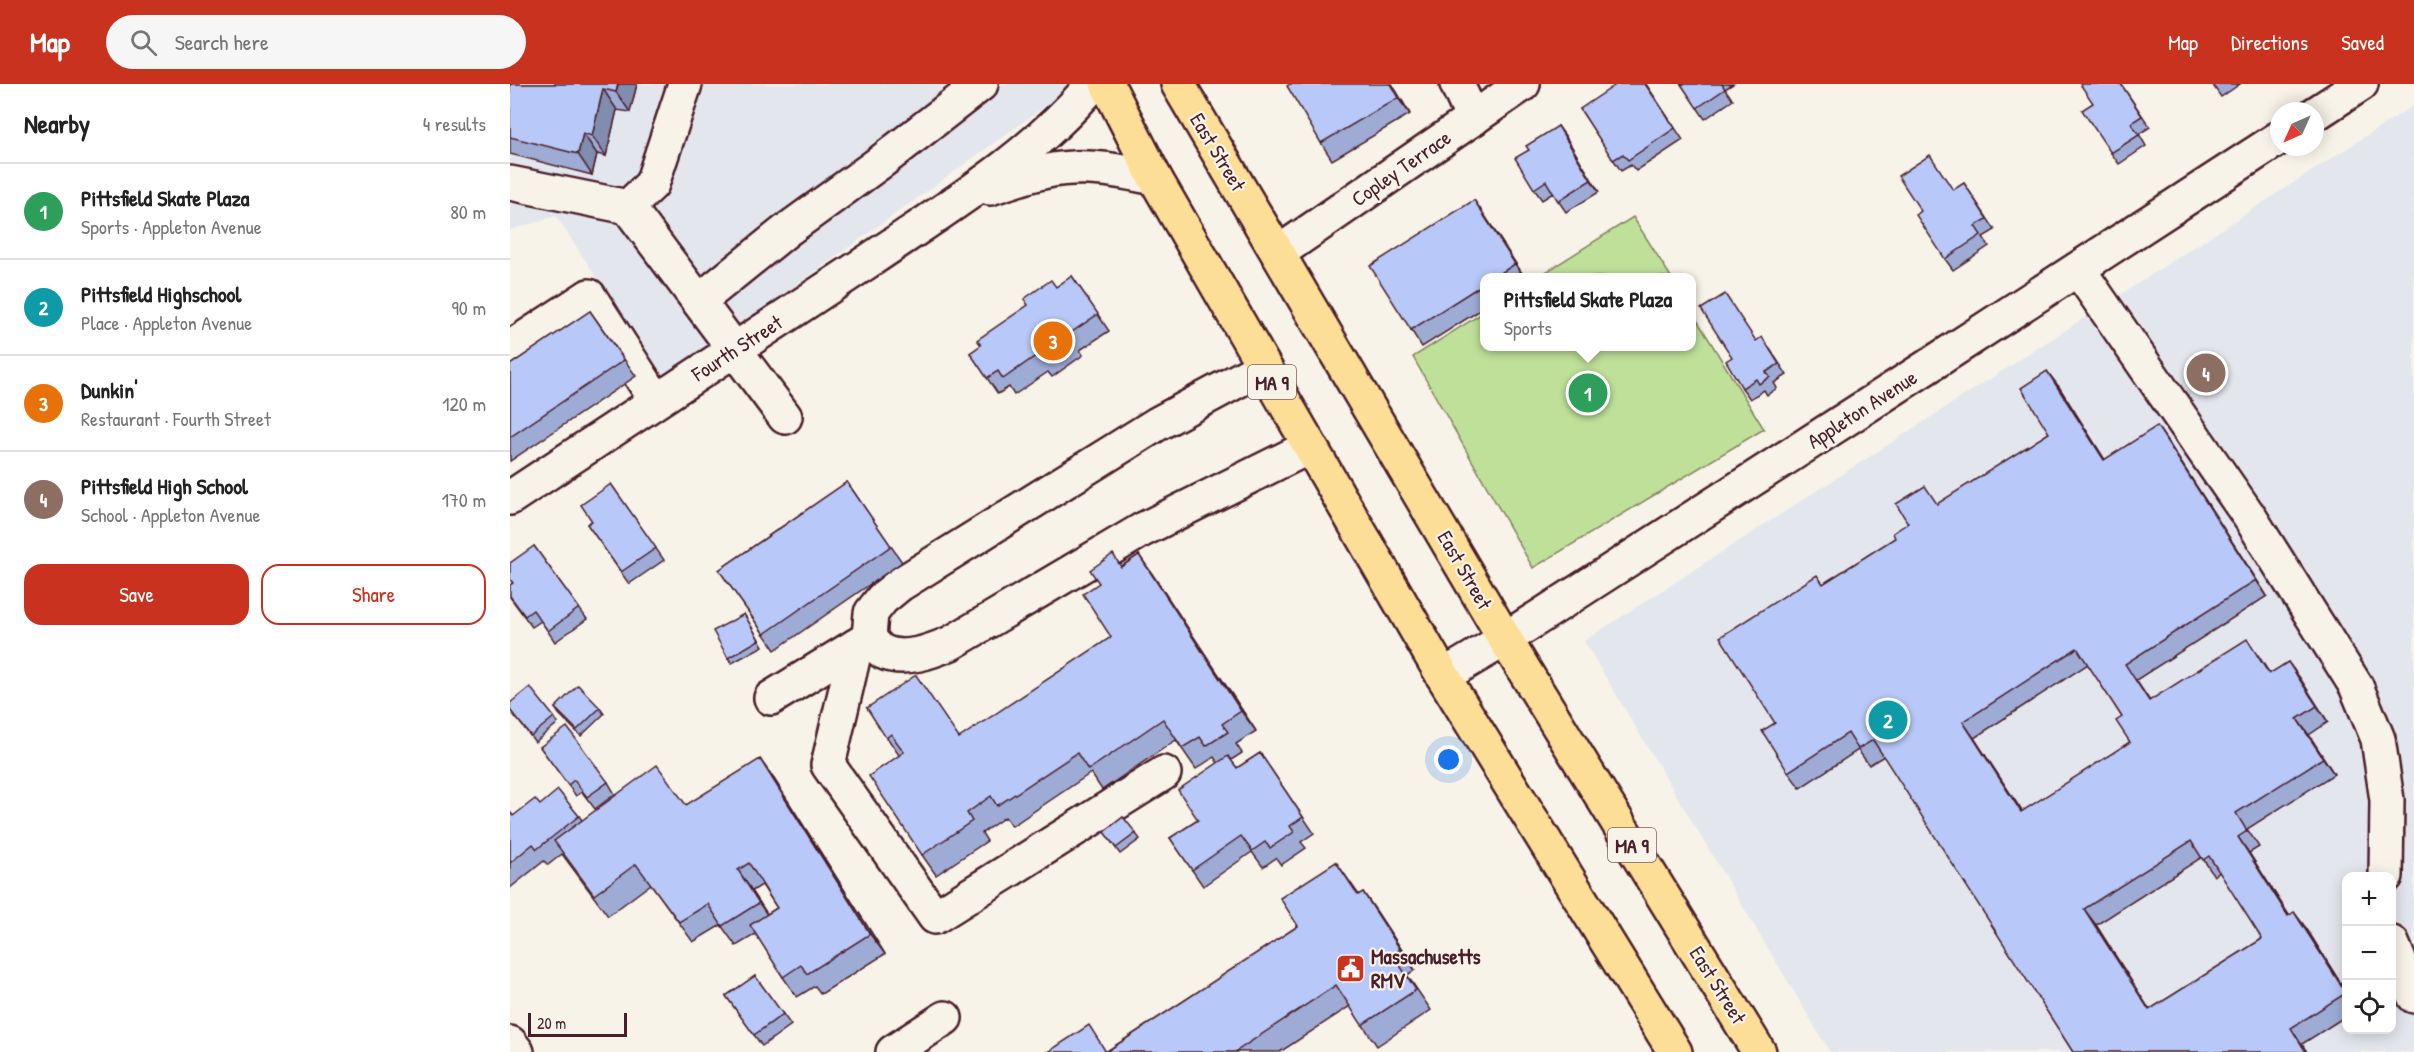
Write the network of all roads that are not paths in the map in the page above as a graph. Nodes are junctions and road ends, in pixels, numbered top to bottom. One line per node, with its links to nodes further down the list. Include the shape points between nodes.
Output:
1 (685, 84): 15 (street, via 652,184)
2 (981, 84): 18 (street)
3 (1093, 84): 14 (street, Fourth Street, via 1017,158)
4 (1107, 84): 12 (highway, MA 9)
5 (1178, 84): 16 (highway, East Street / MA 9)
6 (1457, 84): 10 (street)
7 (1523, 84): 10 (street, Copley Terrace)
8 (2361, 84): 9 (street)
9 (2324, 108)
10 (1473, 119): 16 (street, Copley Terrace)
11 (2270, 144): 17 (street, Appleton Avenue)
12 (1155, 178): 14 (street, Fourth Street, via 1072,168 1031,174); 21 (highway, MA 9)
13 (510, 183): 15 (street)
14 (963, 197): 20 (street, Fourth Street)
15 (628, 207): 18 (street)
16 (1278, 253): 26 (highway, East Street / MA 9)
17 (2078, 269): 26 (street, Appleton Avenue); 31 (street, via 2251,519 2356,686 2378,739 2387,800)
18 (699, 301): 20 (street)
19 (510, 348): 22 (street, via 588,296)
20 (736, 350): 22 (street, Fourth Street); 23 (street)
21 (1263, 367): 24 (highway, MA 9); 27 (street, via 1157,424 899,585 871,613)
22 (656, 400): 25 (street, Fourth Street)
23 (785, 417)
24 (1309, 447): 27 (street, via 1142,530 951,643 928,653 904,655 883,652); 28 (highway, MA 9)
25 (510, 498)
26 (1505, 639): 28 (street, Appleton Avenue); 39 (highway, East Street / MA 9)
27 (862, 642): 29 (street); 30 (street, via 828,765 935,917)
28 (1443, 676): 38 (highway, MA 9)
29 (771, 698)
30 (1164, 773)
31 (2386, 872)
32 (2396, 955): 33 (street)
33 (2414, 996)
34 (945, 1018): 37 (street)
35 (510, 1043): 36 (street)
36 (517, 1052)
37 (893, 1052)
38 (1675, 1052)
39 (1759, 1052)

